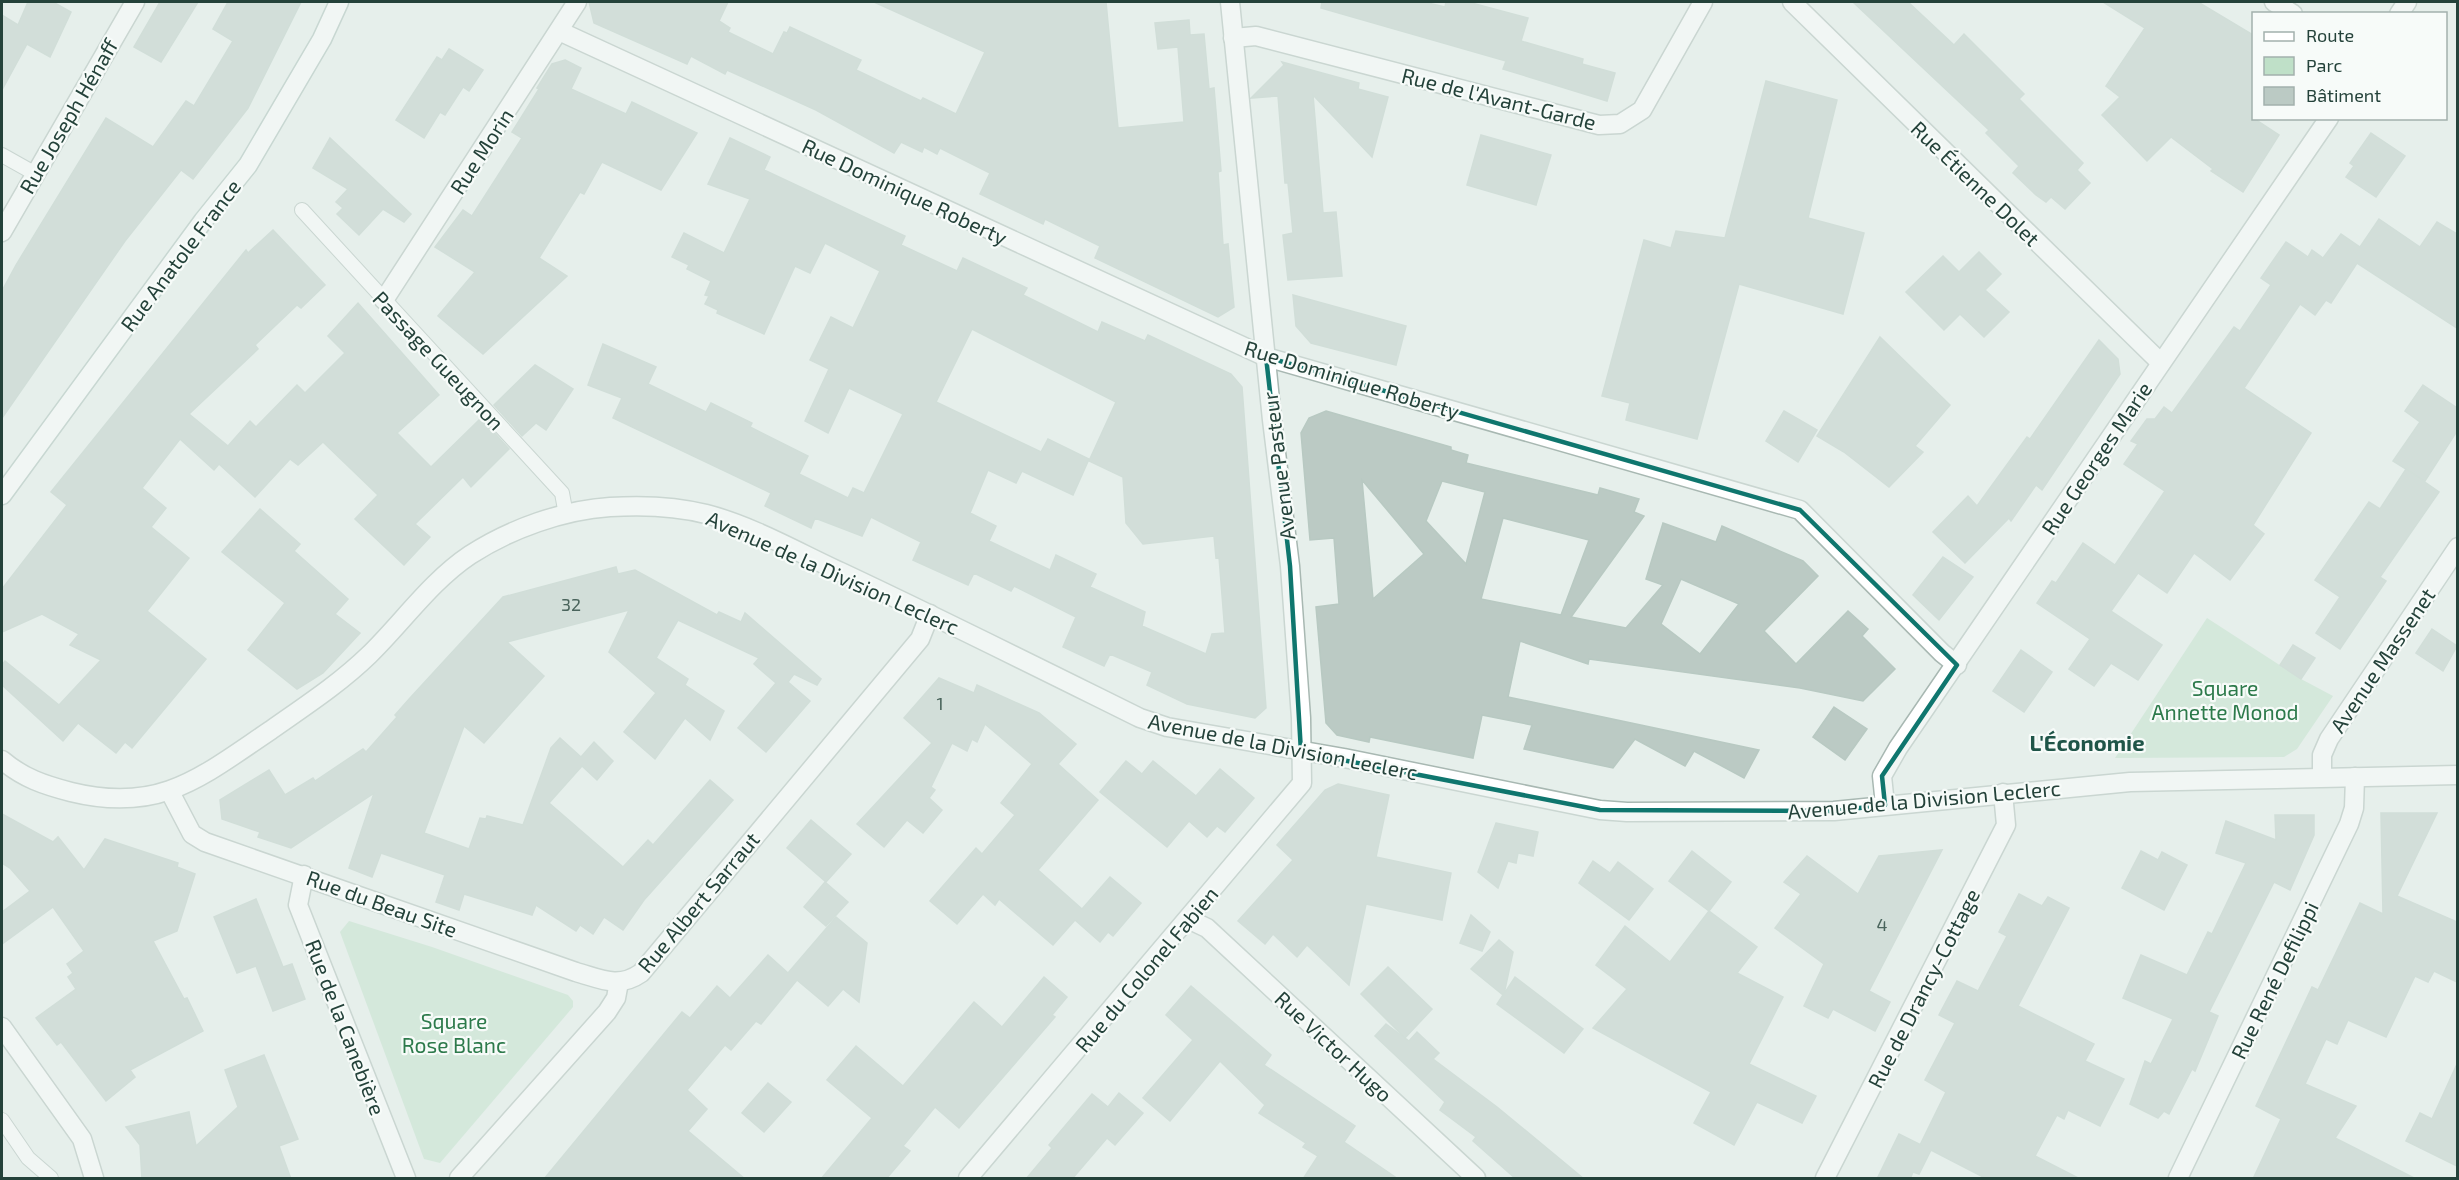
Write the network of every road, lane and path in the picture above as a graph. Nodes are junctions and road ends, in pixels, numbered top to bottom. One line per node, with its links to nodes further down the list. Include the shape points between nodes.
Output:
1 (135, 2): 13 (street, Rue Joseph Hénaff)
2 (339, 2): 19 (street, Rue Anatole France, via 322,39 248,165)
3 (577, 2): 9 (street, Rue Morin)
4 (1230, 2): 10 (street, Avenue Pasteur)
5 (1703, 2): 10 (street, Rue de l'Avant-Garde, via 1642,111 1620,124 1599,125 1256,36)
6 (1792, 2): 18 (street, Rue Étienne Dolet)
7 (2274, 2): 8 (street)
8 (2290, 12)
9 (559, 31): 16 (street, Rue Morin); 17 (street, Rue Dominique Roberty)
10 (1233, 38): 17 (street, Avenue Pasteur)
11 (2328, 120): 18 (street, Rue Georges Marie)
12 (2, 155): 13 (lane)
13 (34, 173): 15 (street, Rue Joseph Hénaff)
14 (302, 210): 16 (lane, Passage Gueugnon)
15 (2, 232)
16 (384, 300): 20 (lane, Passage Gueugnon, via 562,493)
17 (1266, 357): 23 (street, Rue Dominique Roberty, via 1800,510); 24 (street, Avenue Pasteur, via 1290,566)
18 (2161, 363): 23 (street, Rue Georges Marie)
19 (2, 495)
20 (566, 515): 22 (street, Avenue de la Division Leclerc, via 636,507 677,508 710,515); 29 (street, Avenue de la Division Leclerc, via 504,536 469,556 331,689 218,766)
21 (2457, 547): 27 (street, Avenue Massenet, via 2329,739 2322,755)
22 (930, 614): 24 (street, Avenue de la Division Leclerc, via 1140,718 1167,727); 34 (street, Rue Albert Sarraut, via 920,639 641,973)
23 (1957, 665): 31 (street, Rue Georges Marie, via 1882,776)
24 (1301, 752): 31 (street, Avenue de la Division Leclerc, via 1600,810 1834,811); 33 (street, Rue du Colonel Fabien, via 1299,789)
25 (2, 759): 29 (street, Avenue de la Division Leclerc, via 21,776 43,785 104,800 130,800)
26 (2457, 775): 28 (street, Avenue de la Division Leclerc)
27 (2322, 777): 28 (street, Avenue de la Division Leclerc); 30 (street, Avenue de la Division Leclerc, via 2130,782)
28 (2355, 777): 44 (street, Rue René Defilippi, via 2349,824)
29 (170, 792): 32 (street, Rue du Beau Site, via 192,834 205,842)
30 (2002, 793): 31 (street, Avenue de la Division Leclerc); 43 (street, Rue de Drancy-Cottage, via 2006,825)
31 (1885, 805)
32 (304, 875): 34 (street, Rue du Beau Site, via 576,972); 39 (street, Rue de la Canebière, via 298,905)
33 (1188, 919): 41 (street, Rue du Colonel Fabien); 42 (street, Rue Victor Hugo, via 1207,928)
34 (619, 982): 40 (street, Rue Albert Sarraut, via 616,998 606,1012)
35 (2, 1027): 38 (street, via 82,1139)
36 (2, 1120): 37 (lane, via 28,1158)
37 (51, 1179)
38 (94, 1179)
39 (406, 1179)
40 (459, 1179)
41 (968, 1179)
42 (1476, 1179)
43 (1825, 1179)
44 (2178, 1179)

